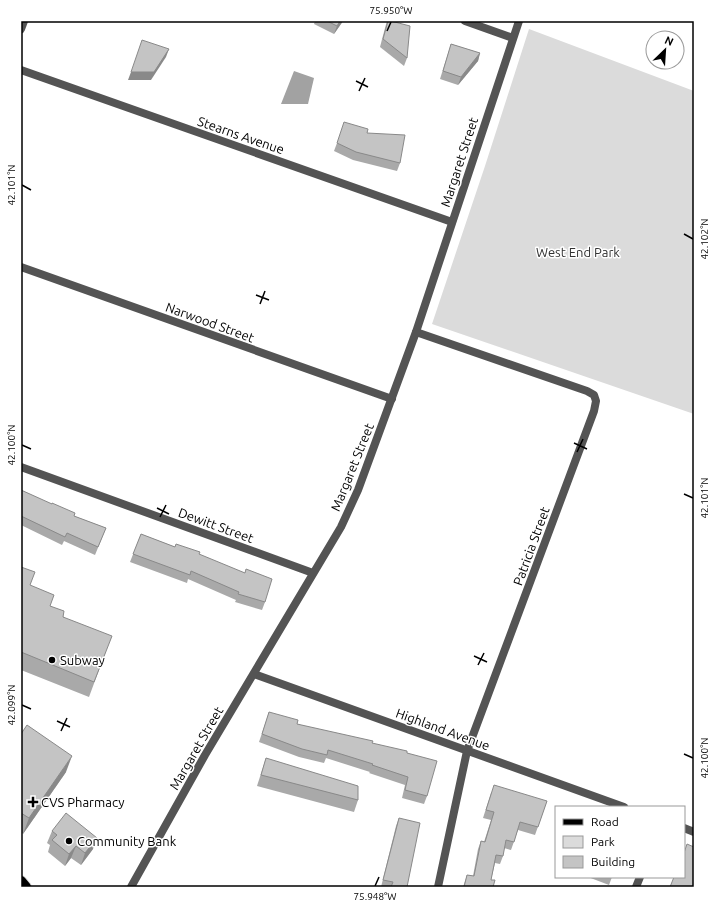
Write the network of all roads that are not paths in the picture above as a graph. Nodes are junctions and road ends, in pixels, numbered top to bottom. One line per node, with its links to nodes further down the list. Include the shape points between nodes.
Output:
1 (24, 21): 4 (street)
2 (465, 21): 5 (street)
3 (519, 21): 5 (street, Margaret Street)
4 (21, 29)
5 (513, 38): 7 (street, Margaret Street)
6 (21, 70): 7 (street, Stearns Avenue)
7 (452, 222): 9 (street, Margaret Street)
8 (21, 267): 10 (street, Narwood Street)
9 (416, 332): 10 (street, Margaret Street); 14 (street, Patricia Street, via 587,391 594,395 596,401)
10 (392, 399): 12 (street, Margaret Street, via 358,490 341,527)
11 (21, 467): 12 (street, Dewitt Street)
12 (313, 573): 13 (street, Margaret Street)
13 (254, 674): 14 (street, Highland Avenue); 18 (street, Margaret Street)
14 (467, 751): 15 (street, Highland Avenue); 19 (street, Patricia Street)
15 (621, 806)
16 (21, 881): 17 (main road)
17 (26, 887)
18 (131, 887)
19 (438, 887)

